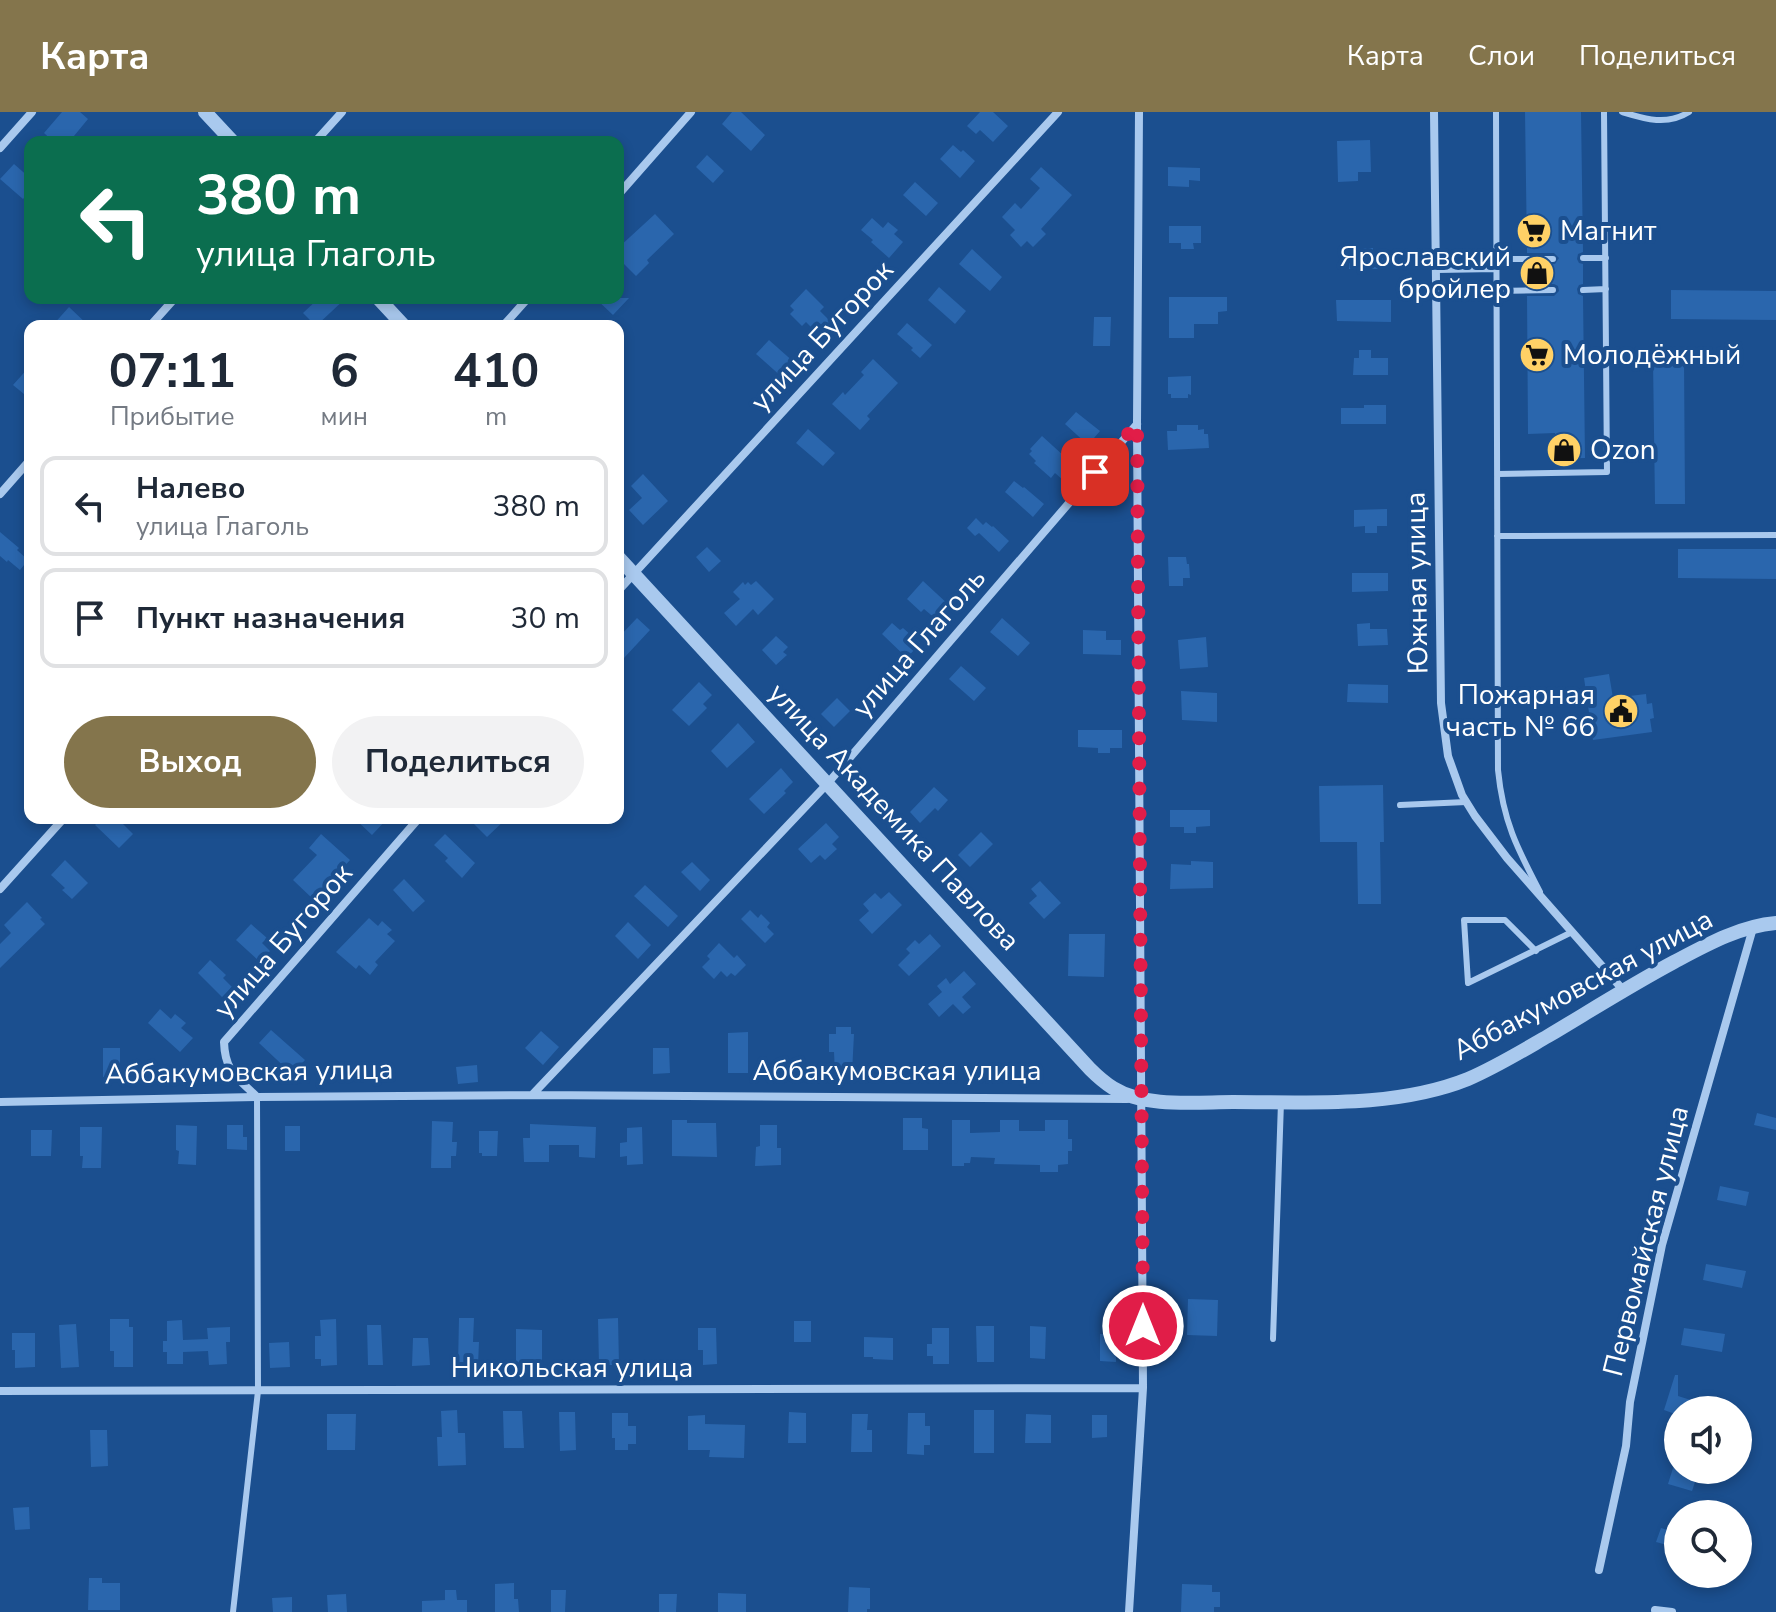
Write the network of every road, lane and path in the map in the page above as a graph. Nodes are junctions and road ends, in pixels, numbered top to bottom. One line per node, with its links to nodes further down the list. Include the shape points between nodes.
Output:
1 (32, 112): 14 (street)
2 (205, 112): 12 (street)
3 (342, 112): 13 (street)
4 (691, 112): 15 (street)
5 (1058, 112): 39 (street, улица Бугорок)
6 (1139, 112): 32 (street)
7 (1434, 112): 21 (street, Южная улица)
8 (1496, 112): 18 (lane)
9 (1604, 112): 17 (lane)
10 (1622, 112): 11 (lane, via 1652,121 1679,119)
11 (1689, 112)
12 (227, 136)
13 (320, 136)
14 (0, 148)
15 (624, 188)
16 (1583, 258): 17 (lane)
17 (1606, 258): 22 (lane)
18 (1496, 259): 19 (lane); 20 (lane)
19 (1553, 259)
20 (1496, 269): 21 (lane); 25 (lane)
21 (1437, 270): 42 (street, Южная улица, via 1441,703 1448,756)
22 (1606, 289): 24 (lane); 34 (lane, via 1607,472)
23 (1553, 290): 25 (lane)
24 (1583, 290)
25 (1496, 291): 34 (lane)
26 (170, 304): 29 (street)
27 (384, 304): 30 (street)
28 (523, 304): 31 (street)
29 (155, 320)
30 (398, 320)
31 (508, 320)
32 (1137, 424): 41 (street, улица Глаголь); 55 (street)
33 (24, 467): 35 (street)
34 (1498, 474): 37 (lane)
35 (0, 494)
36 (1776, 535): 37 (lane)
37 (1497, 536): 47 (lane, via 1501,797 1514,843)
38 (624, 563): 39 (street, улица Академика Павлова)
39 (633, 573): 40 (street, улица Бугорок); 41 (street, улица Академика Павлова)
40 (624, 584)
41 (828, 783): 53 (street, улица Глаголь); 55 (street, улица Академика Павлова, via 1090,1069 1115,1089)
42 (1466, 802): 43 (lane); 47 (street, Южная улица)
43 (1400, 805)
44 (59, 824): 46 (street)
45 (414, 824): 54 (street, улица Бугорок, via 224,1042 224,1059)
46 (0, 889)
47 (1545, 902): 50 (street, Южная улица)
48 (1776, 923): 49 (street, Аббакумовская улица)
49 (1753, 927): 52 (street, Аббакумовская улица, via 1693,952); 62 (street, Первомайская улица, via 1662,1245)
50 (1572, 932): 51 (lane); 52 (street, Южная улица)
51 (1536, 951): 51 (lane, via 1468,983 1464,920 1505,920)
52 (1624, 991): 57 (street, Аббакумовская улица, via 1492,1068 1449,1086 1379,1100)
53 (532, 1095): 54 (street, Аббакумовская улица); 55 (street, Аббакумовская улица)
54 (257, 1097): 56 (street, Аббакумовская улица); 61 (lane)
55 (1142, 1099): 57 (street, Аббакумовская улица); 59 (street)
56 (0, 1102)
57 (1281, 1102): 58 (lane)
58 (1273, 1339)
59 (1143, 1388): 61 (street, Никольская улица); 65 (street)
60 (0, 1391): 61 (street, Никольская улица)
61 (258, 1391): 64 (lane)
62 (1599, 1570)
63 (1655, 1610): 66 (street)
64 (233, 1612)
65 (1129, 1612)
66 (1672, 1612)

